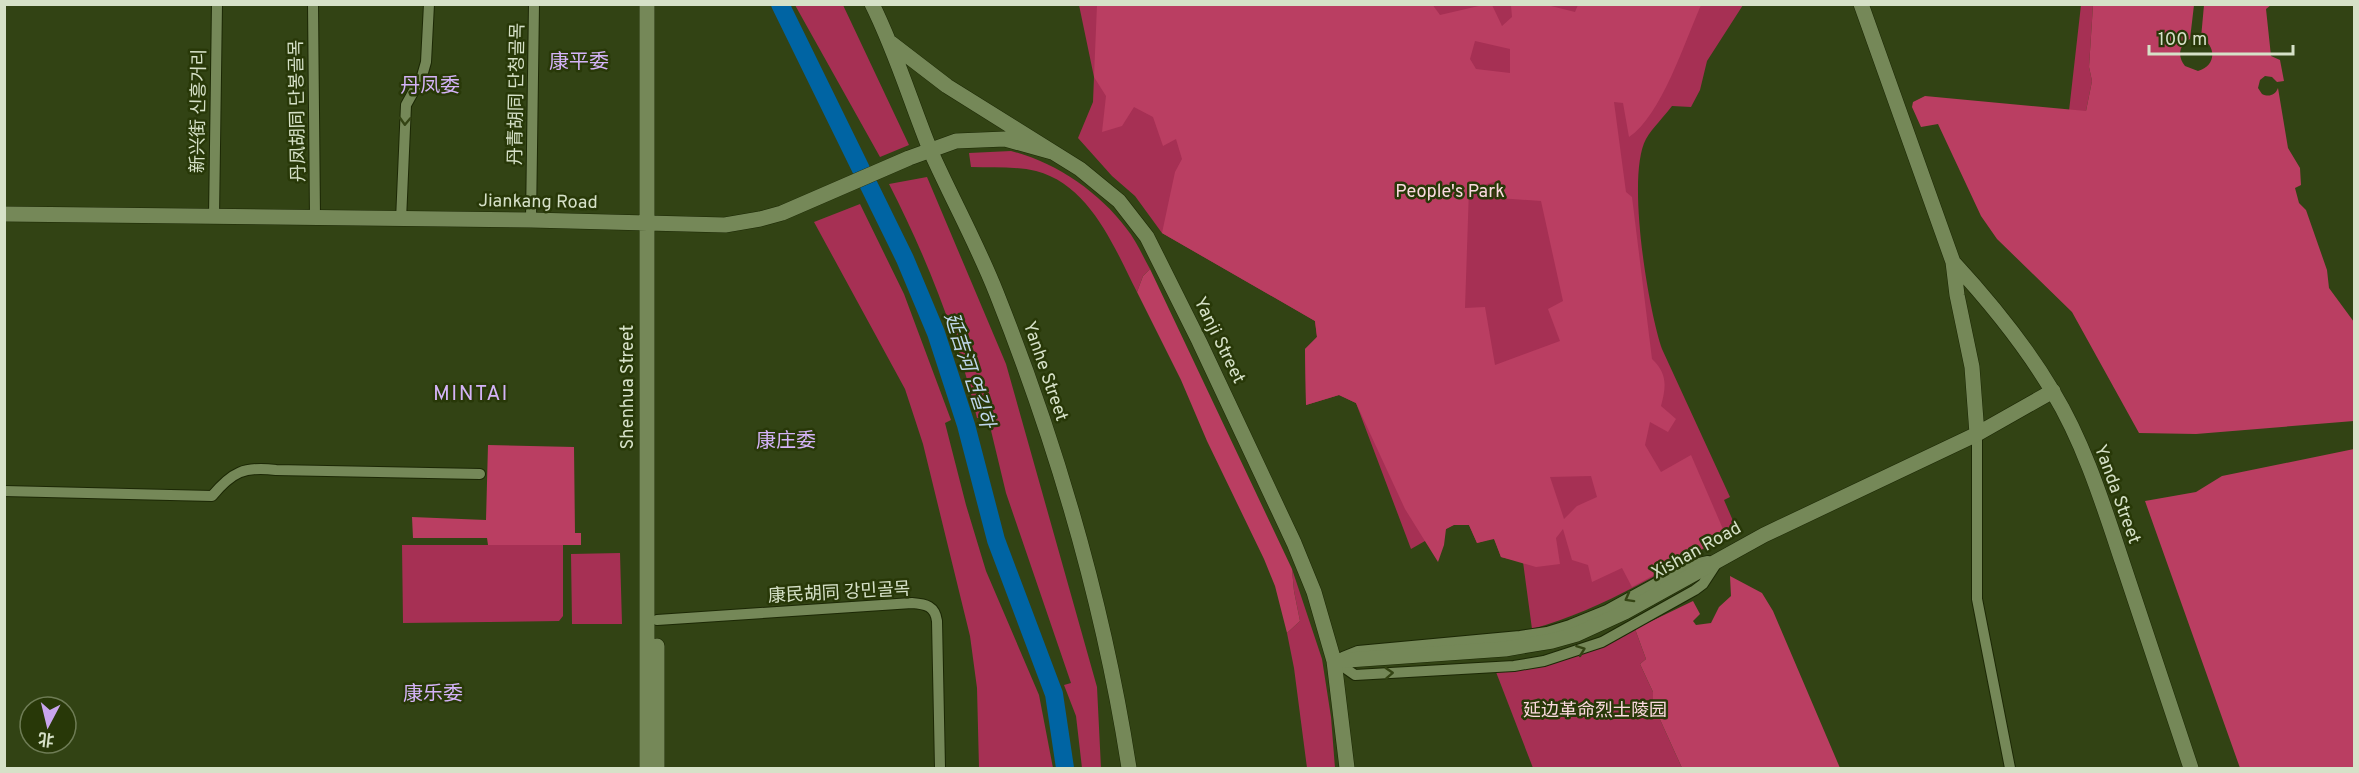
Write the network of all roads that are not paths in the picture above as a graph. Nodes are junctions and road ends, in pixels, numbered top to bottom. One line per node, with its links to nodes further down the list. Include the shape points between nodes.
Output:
1 (217, 4): 13 (street, 新兴街 신흥거리)
2 (313, 4): 14 (street, 丹凤胡同 단봉골목)
3 (429, 4): 15 (street, one-way to 15, via 426,62 406,105)
4 (534, 4): 16 (street, 丹青胡同 단청골목)
5 (646, 4): 17 (main road, Shenhua Street)
6 (656, 4): 17 (main road, Shenhua Street)
7 (872, 4): 9 (main road, Yanhe Street)
8 (1861, 4): 18 (main road, Yanda Street)
9 (891, 43): 10 (main road, Yanhe Street); 11 (main road, Yanji Street, via 947,86)
10 (931, 151): 11 (main road, Jiankang Road, via 956,141 989,138 1019,141); 17 (main road, Jiankang Road, via 804,205 759,219 725,225); 28 (main road, Yanhe Street, via 995,289 1052,447 1115,685)
11 (1052, 152): 24 (main road, Yanji Street, via 1119,201 1147,237 1294,543 1314,592)
12 (4, 214): 13 (main road, Jiankang Road)
13 (214, 217): 14 (main road, Jiankang Road)
14 (315, 218): 15 (main road, Jiankang Road)
15 (401, 220): 16 (main road, Jiankang Road)
16 (531, 220): 17 (main road, Jiankang Road)
17 (650, 223): 23 (main road, Shenhua Street); 25 (main road, Shenhua Street)
18 (1953, 262): 19 (main road, Yanda Street, via 1990,302); 20 (main road, Yanda Street, via 1972,367)
19 (2053, 391): 20 (main road, Xishan Road); 31 (main road, Yanda Street, via 2109,522)
20 (1977, 434): 24 (main road, Xishan Road, via 1764,535 1601,624 1552,641 1505,649); 30 (street, via 1977,599)
21 (480, 474): 22 (street, via 258,467 226,479 212,496)
22 (4, 491)
23 (657, 620): 26 (main road, Shenhua Street); 27 (street, 康民胡同 강민골목, via 928,605 937,621)
24 (1334, 661): 29 (main road, Yanji Street)
25 (647, 768)
26 (657, 768)
27 (940, 768)
28 (1129, 768)
29 (1347, 768)
30 (2010, 768)
31 (2191, 768)

